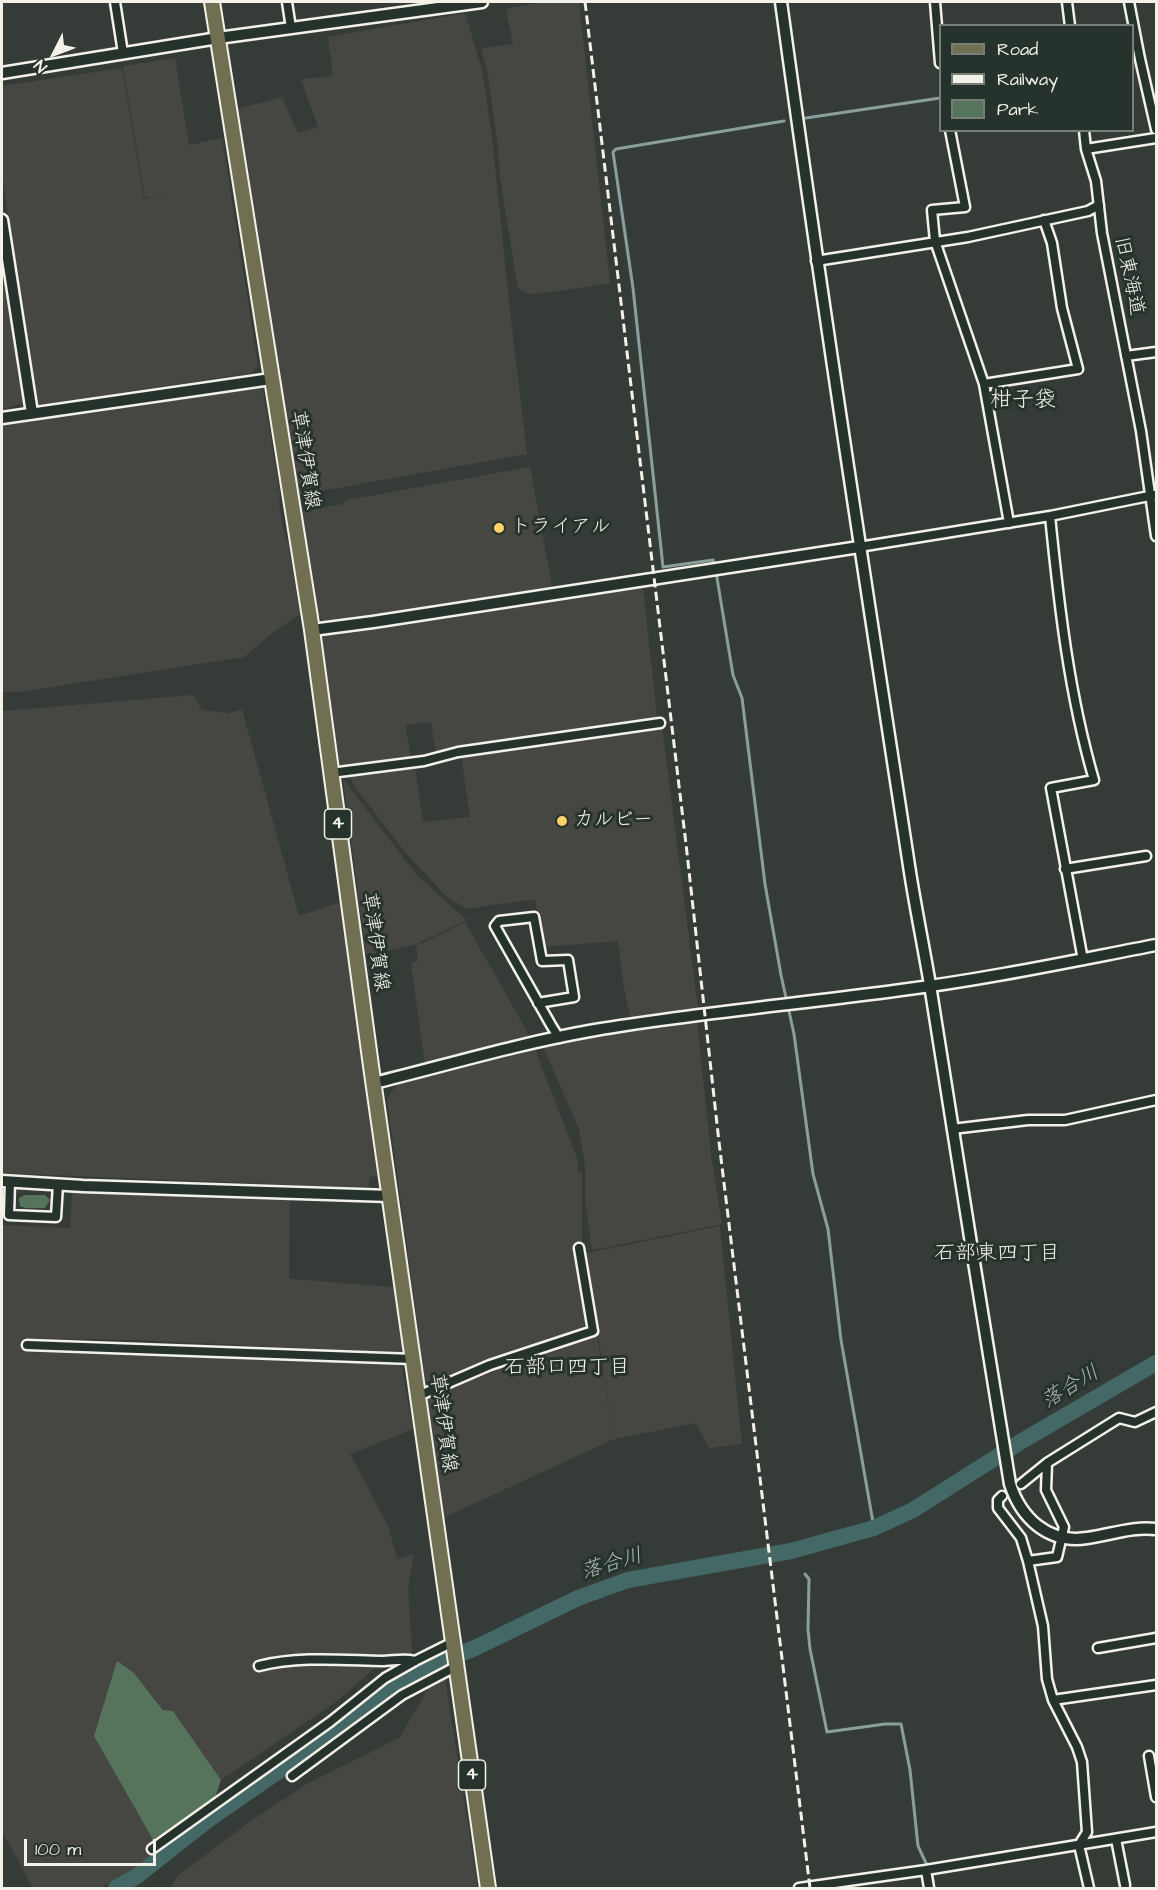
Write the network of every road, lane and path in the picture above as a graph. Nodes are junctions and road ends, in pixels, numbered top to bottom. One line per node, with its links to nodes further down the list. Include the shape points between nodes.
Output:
1 (114, 2): 16 (street)
2 (212, 2): 14 (main road, 草津伊賀線 / 4)
3 (287, 2): 13 (street)
4 (464, 2): 5 (street); 13 (street)
5 (482, 2)
6 (781, 2): 27 (street)
7 (935, 2): 15 (street)
8 (1066, 2): 10 (street)
9 (1130, 2): 11 (street)
10 (1070, 24)
11 (1134, 24)
12 (1134, 25): 18 (street)
13 (291, 28): 14 (street)
14 (218, 38): 16 (street); 30 (main road, 草津伊賀線 / 4)
15 (939, 51)
16 (123, 53): 17 (street)
17 (2, 73)
18 (1156, 129)
19 (950, 132): 26 (street, via 965,207 932,210)
20 (1084, 132): 22 (street, 旧東海道)
21 (1156, 138): 22 (street)
22 (1086, 150): 23 (street, 旧東海道)
23 (1099, 205): 25 (street); 29 (street, 旧東海道)
24 (2, 220): 32 (street)
25 (1044, 220): 26 (street); 31 (street, via 1078,369)
26 (934, 241): 27 (street); 31 (street)
27 (816, 261): 38 (street)
28 (1156, 352): 29 (street)
29 (1126, 356): 34 (street, 旧東海道)
30 (271, 379): 32 (street); 39 (main road, 草津伊賀線 / 4)
31 (984, 384): 36 (street)
32 (32, 413): 33 (street)
33 (2, 418)
34 (1154, 495): 35 (street); 37 (street, 旧東海道)
35 (1050, 516): 36 (street); 43 (street, via 1074,699 1094,780 1051,788)
36 (1009, 523): 38 (street)
37 (1156, 536)
38 (859, 547): 39 (street); 46 (street)
39 (312, 630): 41 (main road, 草津伊賀線 / 4)
40 (660, 723): 41 (street)
41 (331, 773): 49 (main road, 草津伊賀線 / 4)
42 (1146, 856): 43 (street)
43 (1065, 869): 45 (street)
44 (1156, 945): 45 (street)
45 (1083, 960): 46 (street)
46 (930, 986): 48 (street, via 593,1030); 51 (street)
47 (538, 1003): 47 (street, via 495,926 499,921 534,917 542,961 568,960 574,997); 48 (street)
48 (559, 1038): 49 (street)
49 (374, 1083): 54 (main road, 草津伊賀線 / 4)
50 (1156, 1100): 51 (street, via 1065,1120)
51 (952, 1129): 64 (street, via 1010,1484 1020,1509 1034,1524)
52 (6, 1181): 53 (street); 53 (street, via 9,1215 56,1217)
53 (58, 1184): 54 (street)
54 (390, 1196): 57 (main road, 草津伊賀線 / 4)
55 (579, 1248): 58 (street, via 593,1331 490,1365)
56 (27, 1345): 57 (street)
57 (413, 1359): 58 (main road, 草津伊賀線 / 4)
58 (418, 1396): 67 (main road, 草津伊賀線 / 4)
59 (1156, 1412): 60 (street, via 1135,1422 1119,1418)
60 (1047, 1463): 61 (street); 64 (street, via 1046,1490 1062,1521)
61 (1021, 1484)
62 (1002, 1496): 65 (street, via 998,1508 1021,1538)
63 (1156, 1529): 64 (street, via 1129,1529 1085,1539)
64 (1062, 1537): 65 (street, via 1057,1557)
65 (1028, 1561): 73 (street)
66 (1156, 1638): 68 (street)
67 (453, 1645): 69 (street); 70 (main road, 草津伊賀線 / 4)
68 (1098, 1648)
69 (415, 1661): 71 (street, via 307,1659); 80 (street, via 385,1678)
70 (456, 1664): 75 (street, via 402,1695); 83 (main road, 草津伊賀線 / 4)
71 (259, 1666)
72 (1156, 1685): 73 (street)
73 (1053, 1700): 79 (street, via 1082,1762 1088,1832)
74 (1149, 1756): 76 (street)
75 (292, 1776)
76 (1156, 1797)
77 (1156, 1832): 78 (street)
78 (1116, 1839): 79 (street); 82 (street)
79 (1079, 1845): 81 (street); 86 (street)
80 (152, 1849)
81 (926, 1870): 84 (street); 85 (street)
82 (1125, 1885)
83 (488, 1888)
84 (800, 1888)
85 (929, 1888)
86 (1089, 1888)

